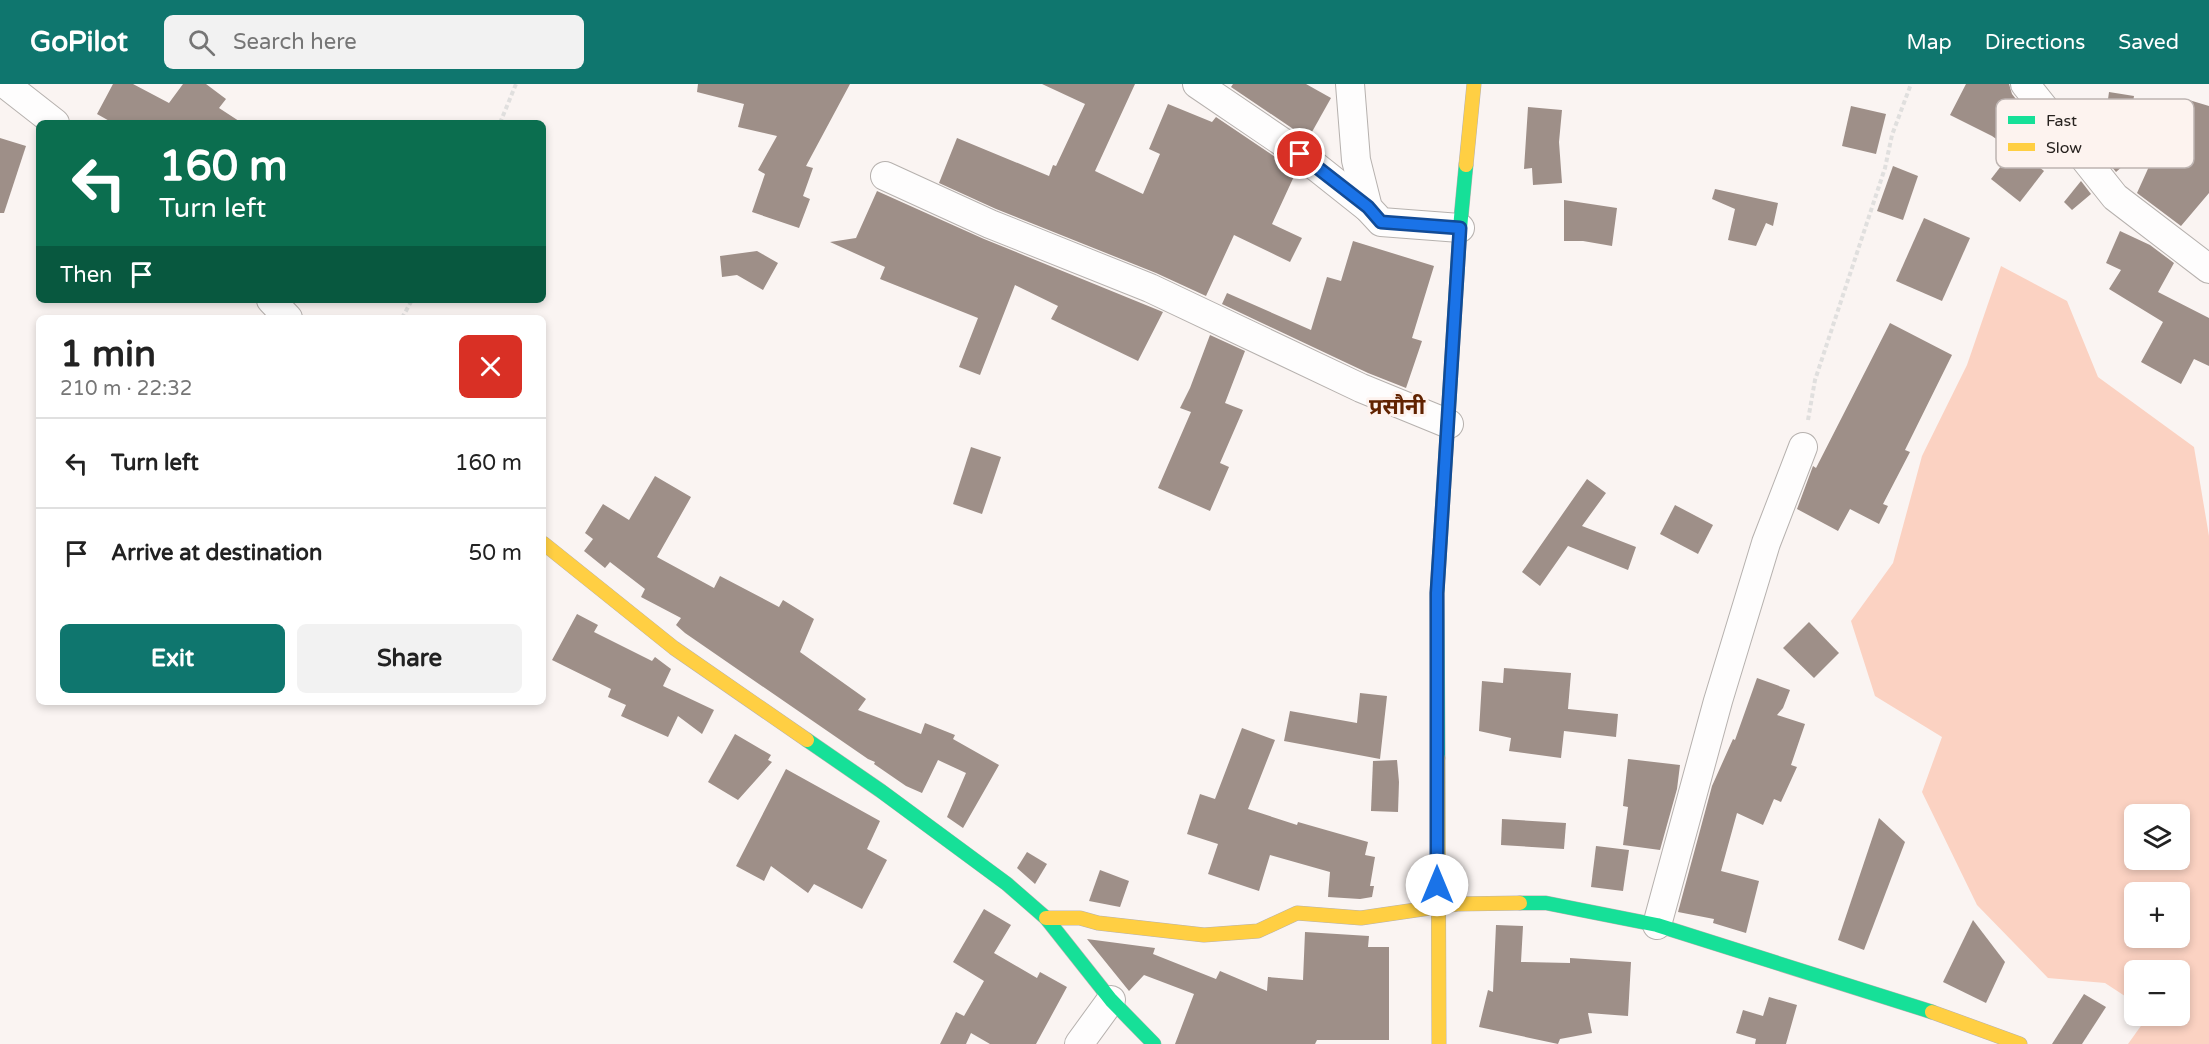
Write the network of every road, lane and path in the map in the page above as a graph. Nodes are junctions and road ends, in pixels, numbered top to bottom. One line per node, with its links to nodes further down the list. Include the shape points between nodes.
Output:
1 (6, 84): 9 (street)
2 (516, 84): 10 (path)
3 (1197, 84): 13 (street, via 1300,154)
4 (1350, 84): 13 (street, via 1356,160)
5 (1474, 84): 14 (street)
6 (1911, 84): 19 (path, via 1815,380)
7 (2025, 84): 8 (street)
8 (2037, 99)
9 (51, 120)
10 (501, 120)
11 (2092, 168): 15 (street, via 2115,197)
12 (885, 176): 18 (street, via 990,224 1150,288 1351,383)
13 (1368, 207): 14 (street, via 1381,222)
14 (1460, 228): 18 (street)
15 (2209, 269)
16 (274, 303): 17 (street)
17 (285, 315)
18 (1449, 424): 21 (street, via 1437,593)
19 (1803, 447): 23 (street, via 1766,543)
20 (546, 545): 22 (street, via 674,648 881,791 1007,884)
21 (1437, 908): 22 (street, via 1361,918 1297,913 1257,931 1204,935 1080,918); 23 (street, via 1476,903 1546,903); 28 (street)
22 (1046, 918): 24 (street)
23 (1657, 926): 25 (street, via 1951,1018)
24 (1111, 1000): 26 (street); 27 (street)
25 (2013, 1043)
26 (1079, 1044)
27 (1154, 1044)
28 (1439, 1044)

